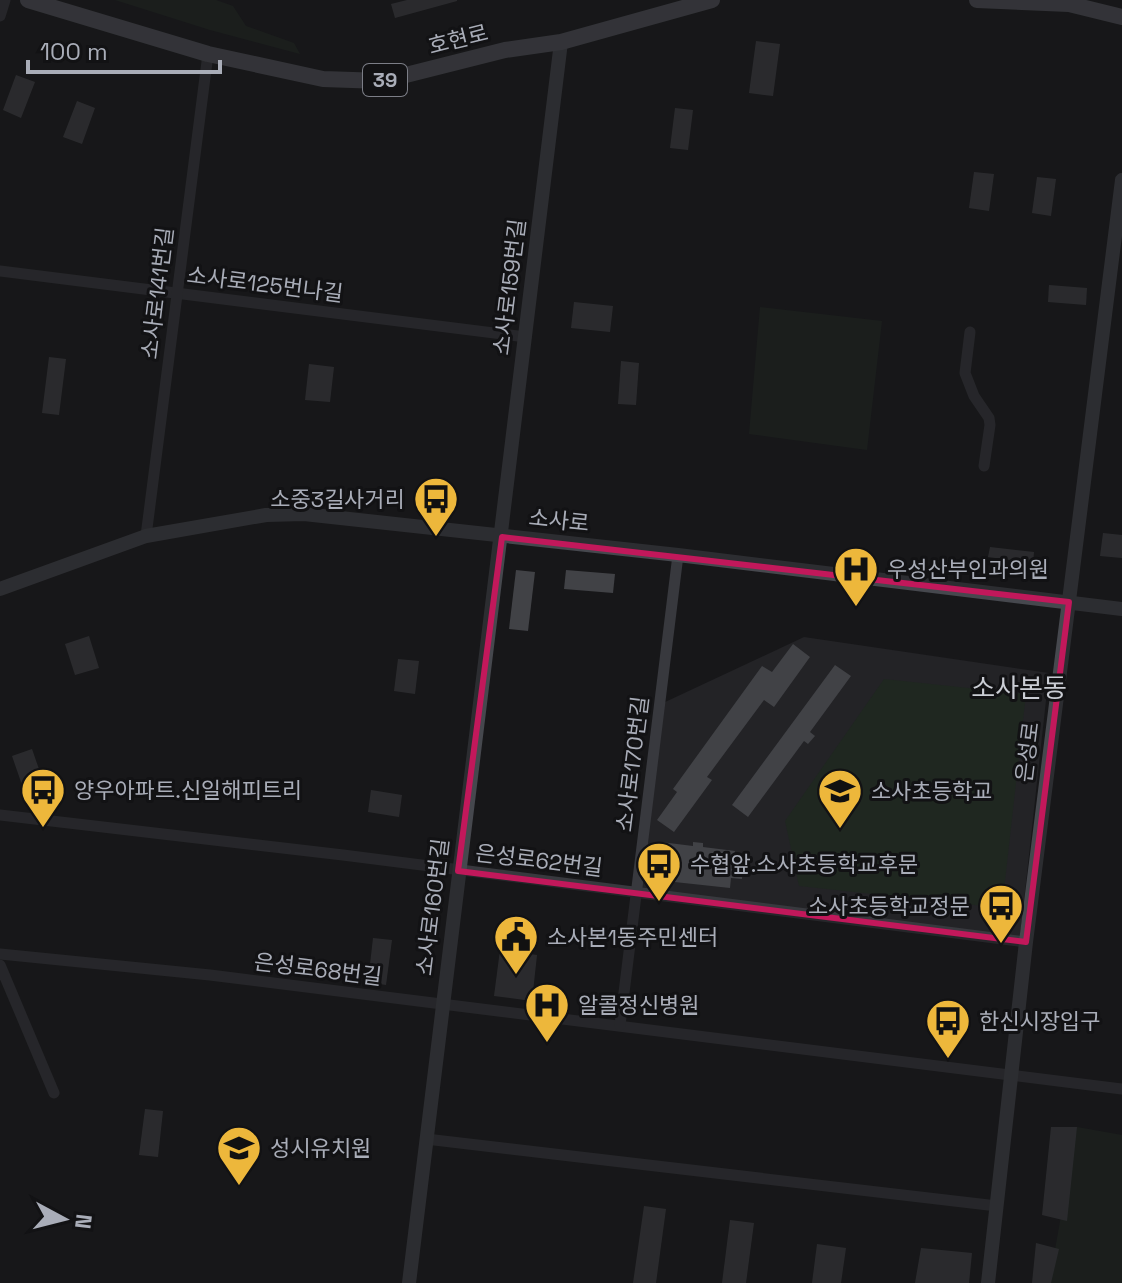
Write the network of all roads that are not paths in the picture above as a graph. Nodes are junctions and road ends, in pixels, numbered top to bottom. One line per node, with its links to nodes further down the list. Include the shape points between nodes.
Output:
1 (5, 0): 6 (street)
2 (28, 0): 9 (main road, 호현로 / 39)
3 (712, 0): 5 (main road, 호현로 / 39)
4 (977, 0): 7 (main road, via 1069,4)
5 (671, 6): 8 (main road, 호현로 / 39)
6 (0, 16)
7 (1122, 17)
8 (561, 42): 9 (main road, 호현로 / 39, via 505,50 382,81 323,79); 14 (street, 소사로159번길)
9 (208, 54): 12 (street, 소사로141번길)
10 (1122, 180): 20 (street, 은성로)
11 (0, 271): 12 (street, 소사로125번나길)
12 (177, 293): 14 (street, 소사로125번나길); 16 (street, 소사로141번길)
13 (970, 332): 15 (street, via 965,373 990,425)
14 (526, 337): 17 (street, 소사로159번길)
15 (984, 466)
16 (146, 536): 17 (street, 소사로, via 266,515 304,514); 19 (street, 소사로)
17 (502, 537): 18 (street, 소사로); 23 (street, 소사로160번길)
18 (678, 555): 20 (street, 소사로); 24 (street, 소사로170번길)
19 (0, 589)
20 (1069, 602): 21 (street, 소사로); 25 (street, 은성로)
21 (1122, 609)
22 (0, 815): 23 (street, 은성로62번길)
23 (458, 871): 24 (street, 은성로62번길); 28 (street, 소사로160번길)
24 (637, 892): 25 (street, 은성로62번길); 29 (street, 소사로170번길)
25 (1026, 942): 30 (street, 은성로)
26 (0, 954): 28 (street, 은성로68번길)
27 (0, 965): 32 (street)
28 (442, 1005): 29 (street, 은성로68번길); 33 (street, 소사로160번길)
29 (620, 1025): 30 (street, 은성로68번길)
30 (1012, 1075): 31 (street, 은성로68번길); 34 (street, 은성로)
31 (1122, 1089)
32 (54, 1093)
33 (426, 1139): 34 (street); 35 (street, 소사로160번길)
34 (997, 1206): 36 (street, 은성로)
35 (409, 1283)
36 (988, 1283)

